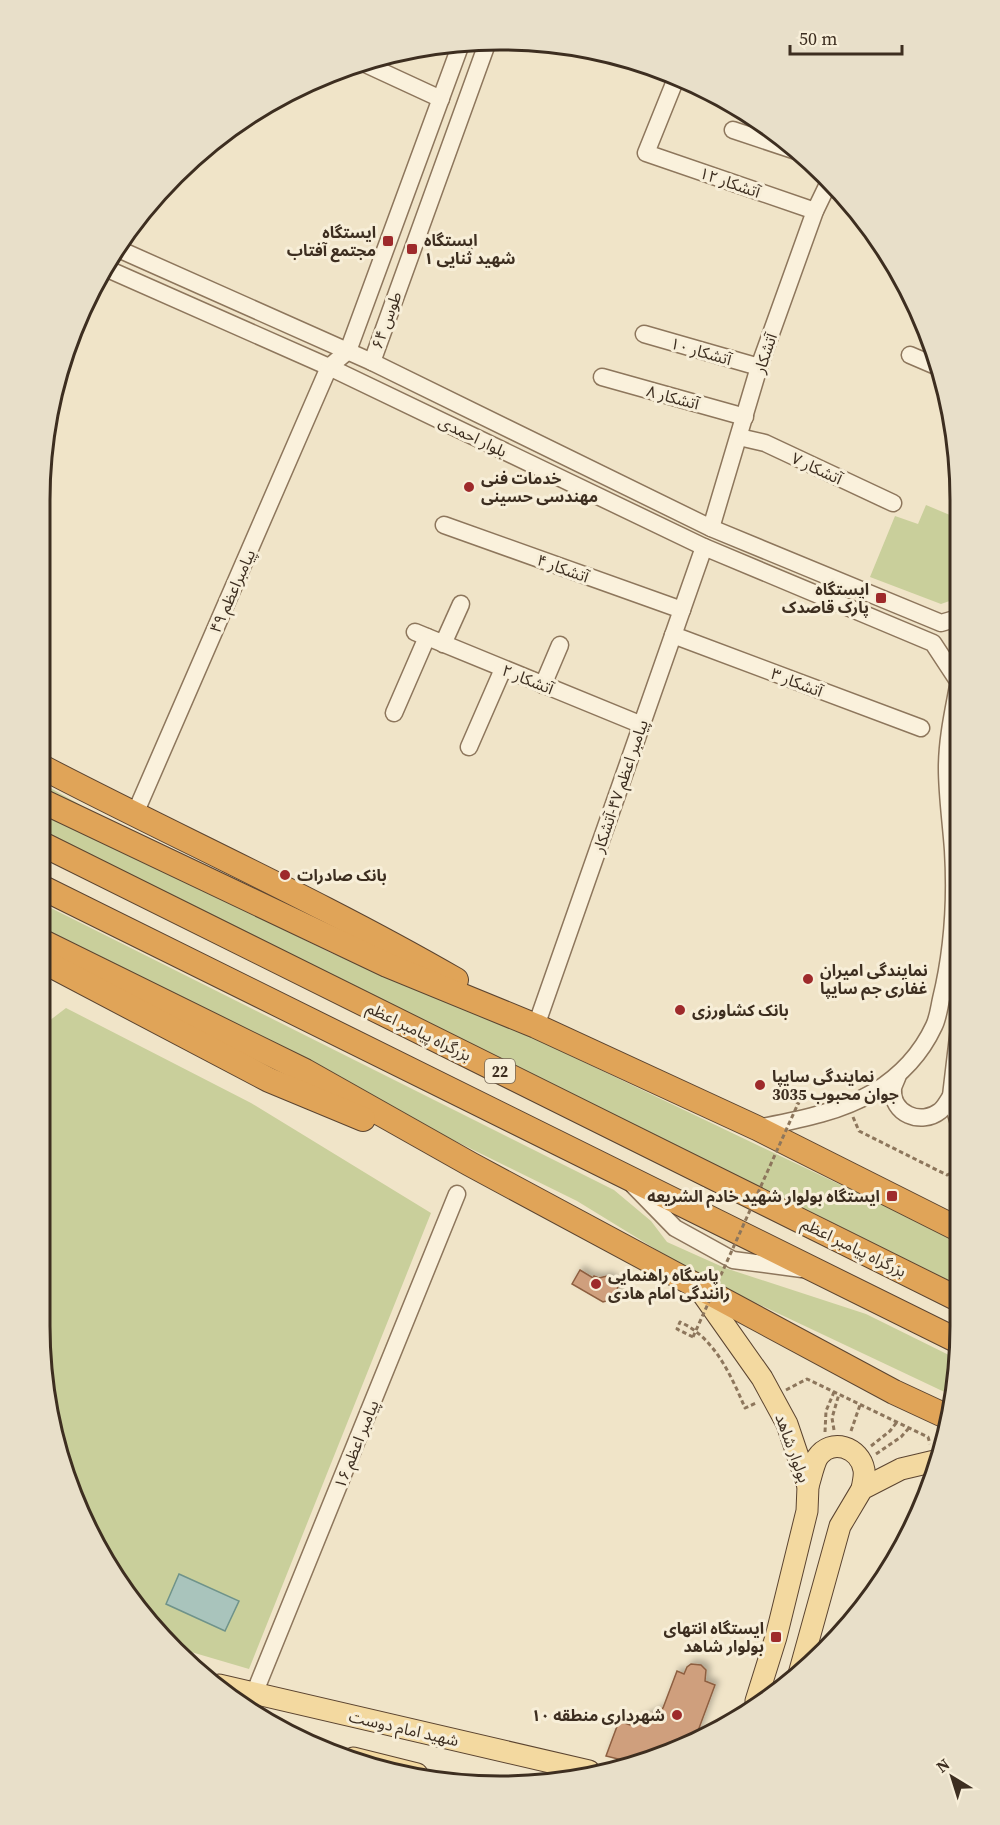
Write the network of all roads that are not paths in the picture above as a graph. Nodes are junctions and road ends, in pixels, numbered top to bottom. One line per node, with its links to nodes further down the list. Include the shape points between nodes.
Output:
1 (485, 50): 15 (street, طوس ۶۴)
2 (458, 51): 5 (street, طوس ۶۴)
3 (373, 68): 5 (street)
4 (674, 85): 9 (street, آتشکار ۱۲, via 646,153)
5 (441, 99): 13 (street, طوس ۶۴)
6 (733, 130): 7 (street)
7 (775, 144)
8 (826, 189): 9 (street, آتشکار)
9 (815, 211): 18 (street, آتشکار)
10 (124, 252): 13 (street, بلوار احمدی)
11 (112, 271): 17 (street, بلوار احمدی)
12 (644, 334): 18 (street, آتشکار ۱۰)
13 (348, 351): 15 (street, بلوار احمدی); 17 (street, طوس ۶۴)
14 (910, 355): 16 (street)
15 (372, 362): 17 (street, طوس ۶۴); 24 (street, بلوار احمدی)
16 (930, 364)
17 (329, 367): 25 (street, بلوار احمدی); 44 (street, پیامبراعظم ۴۹)
18 (759, 367): 20 (street, آتشکار)
19 (602, 377): 20 (street, آتشکار ۸)
20 (745, 417): 21 (street, آتشکار)
21 (739, 437): 22 (street, آتشکار ۷, via 765,443); 24 (street, آتشکار)
22 (892, 503)
23 (444, 525): 27 (street, آتشکار ۴)
24 (711, 528): 29 (street, بلوار احمدی)
25 (704, 547): 27 (street, پیامبر اعظم ۴۷-آتشکار); 31 (street, بلوار احمدی)
26 (461, 604): 32 (street)
27 (682, 610): 30 (street, پیامبر اعظم ۴۷-آتشکار)
28 (950, 620): 29 (street)
29 (940, 623): 31 (street, via 941,632)
30 (673, 635): 38 (street, پیامبر اعظم ۴۷-آتشکار); 39 (street, آتشکار ۳)
31 (933, 643): 35 (street)
32 (443, 644): 34 (street, آتشکار ۲); 37 (street, آتشکار ۲, via 421,635)
33 (560, 645): 36 (street)
34 (503, 669): 36 (street, آتشکار ۲); 41 (street)
35 (950, 669)
36 (543, 685): 38 (street, آتشکار ۲)
37 (394, 713)
38 (642, 725): 50 (street, پیامبر اعظم ۴۷-آتشکار)
39 (921, 728)
40 (950, 734): 45 (street, via 947,765)
41 (469, 747)
42 (50, 771): 44 (highway)
43 (50, 805): 50 (highway, via 387,965)
44 (134, 816): 50 (highway, via 390,942)
45 (950, 819)
46 (50, 848): 57 (highway, بزرگراه پیامبر اعظم / 22)
47 (50, 891): 58 (highway, 22)
48 (950, 947): 51 (street, via 935,1024 912,1061)
49 (50, 952): 56 (highway, via 305,1071)
50 (536, 1026): 53 (highway)
51 (898, 1075): 52 (street, via 893,1088 904,1113 916,1118 930,1117 942,1110); 53 (street, via 848,1106)
52 (950, 1098)
53 (757, 1128): 55 (highway)
54 (457, 1194): 65 (street, پیامبر اعظم ۱۶)
55 (950, 1225)
56 (696, 1284): 59 (highway); 61 (main road, بولوار شاهد, via 762,1378 786,1424)
57 (950, 1295)
58 (950, 1337)
59 (942, 1414)
60 (929, 1462): 62 (main road, via 901,1470)
61 (808, 1486): 62 (main road, via 817,1459 847,1452 864,1472); 66 (main road, بولوار شاهد, via 807,1511)
62 (862, 1489): 63 (main road, via 840,1526)
63 (803, 1658)
64 (235, 1688): 65 (main road, شهید امام دوست)
65 (254, 1694): 67 (main road, شهید امام دوست)
66 (758, 1694)
67 (579, 1769)

